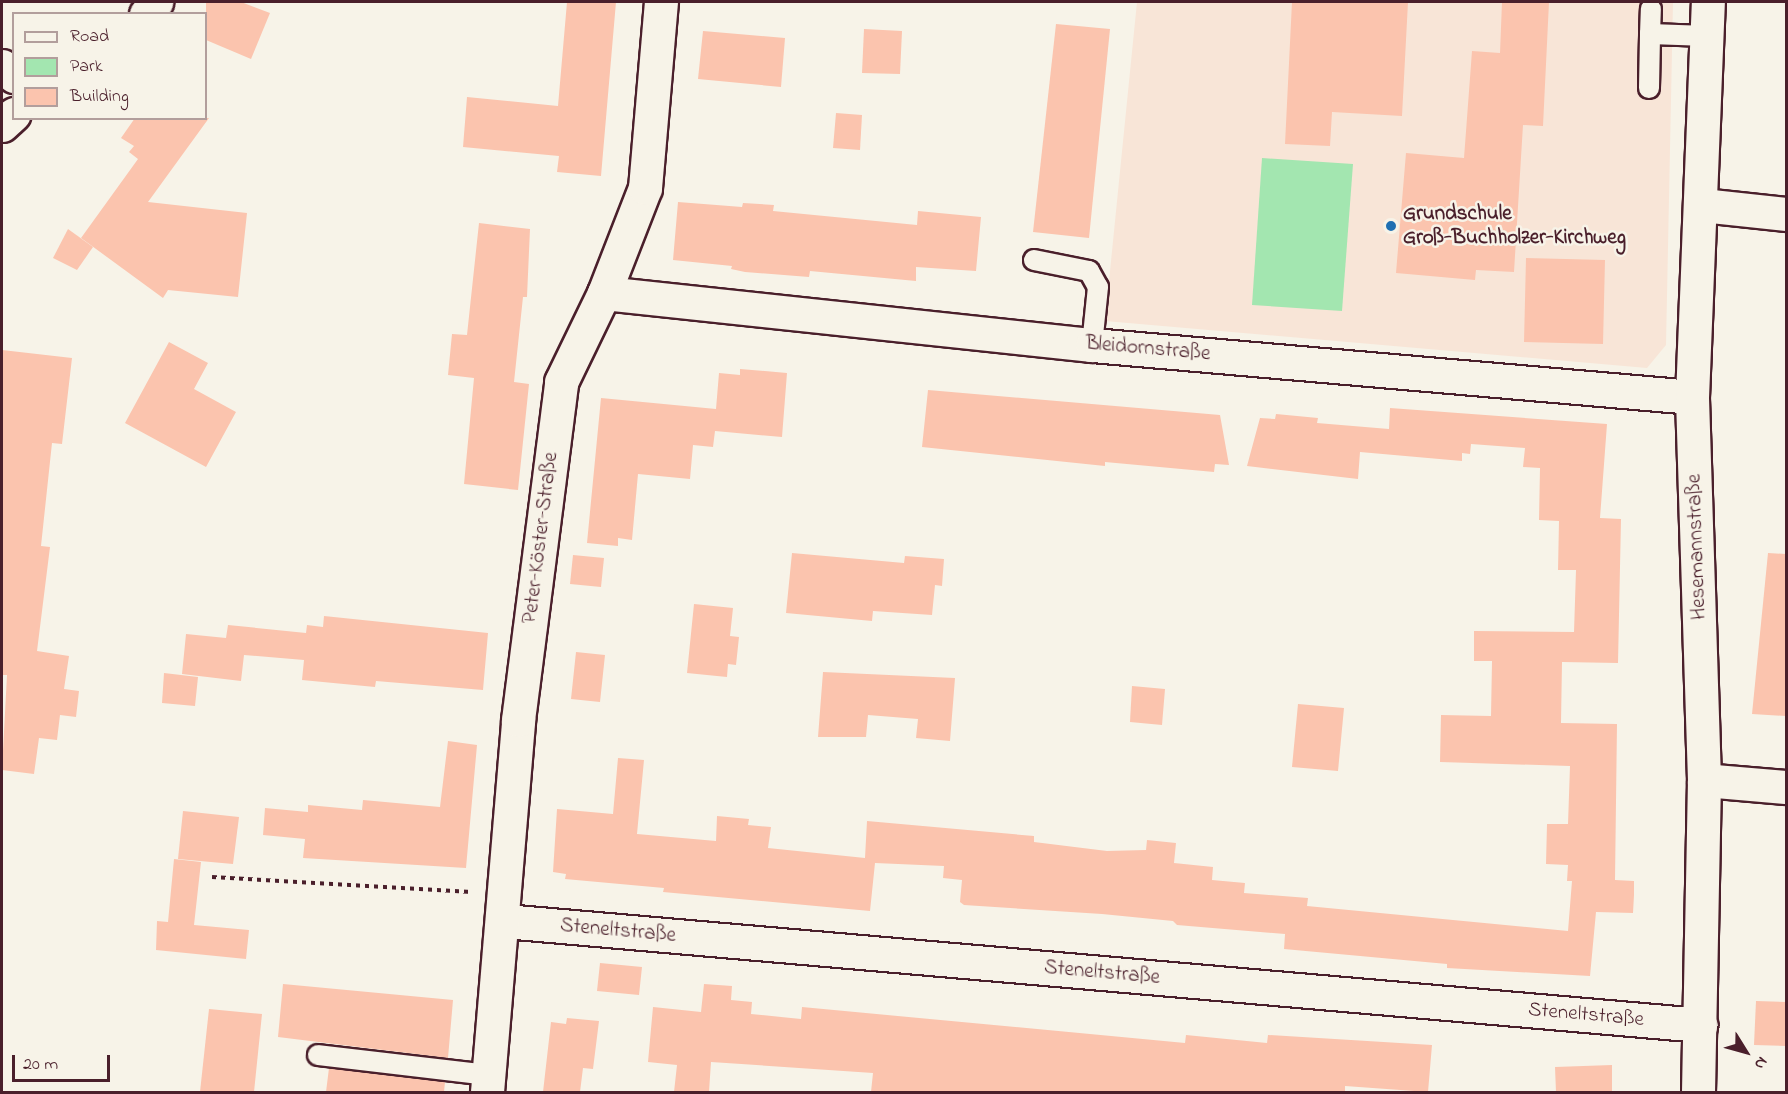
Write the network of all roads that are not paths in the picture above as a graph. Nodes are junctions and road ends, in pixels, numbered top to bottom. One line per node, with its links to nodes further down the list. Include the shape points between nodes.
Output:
1 (661, 2): 10 (street, Peter-Köster-Straße, via 645,188)
2 (1708, 2): 5 (street, Hesemannstraße)
3 (1651, 9): 4 (lane)
4 (1650, 34): 5 (lane); 6 (lane)
5 (1707, 36): 7 (street, Hesemannstraße)
6 (1649, 88)
7 (1702, 206): 8 (street); 12 (street, Hesemannstraße)
8 (1786, 214)
9 (1034, 260): 11 (lane, via 1089,271 1098,287)
10 (604, 293): 11 (street, Bleidornstraße); 15 (street, Peter-Köster-Straße, via 561,382 518,720)
11 (1092, 345): 12 (street, Bleidornstraße)
12 (1692, 397): 13 (street, Hesemannstraße)
13 (1704, 780): 14 (street); 16 (street, Hesemannstraße)
14 (1786, 787)
15 (505, 907): 16 (street, Steneltstraße); 18 (street, Peter-Köster-Straße)
16 (1700, 1025): 19 (street, Hesemannstraße)
17 (318, 1055): 18 (lane)
18 (488, 1084)
19 (1698, 1092)

